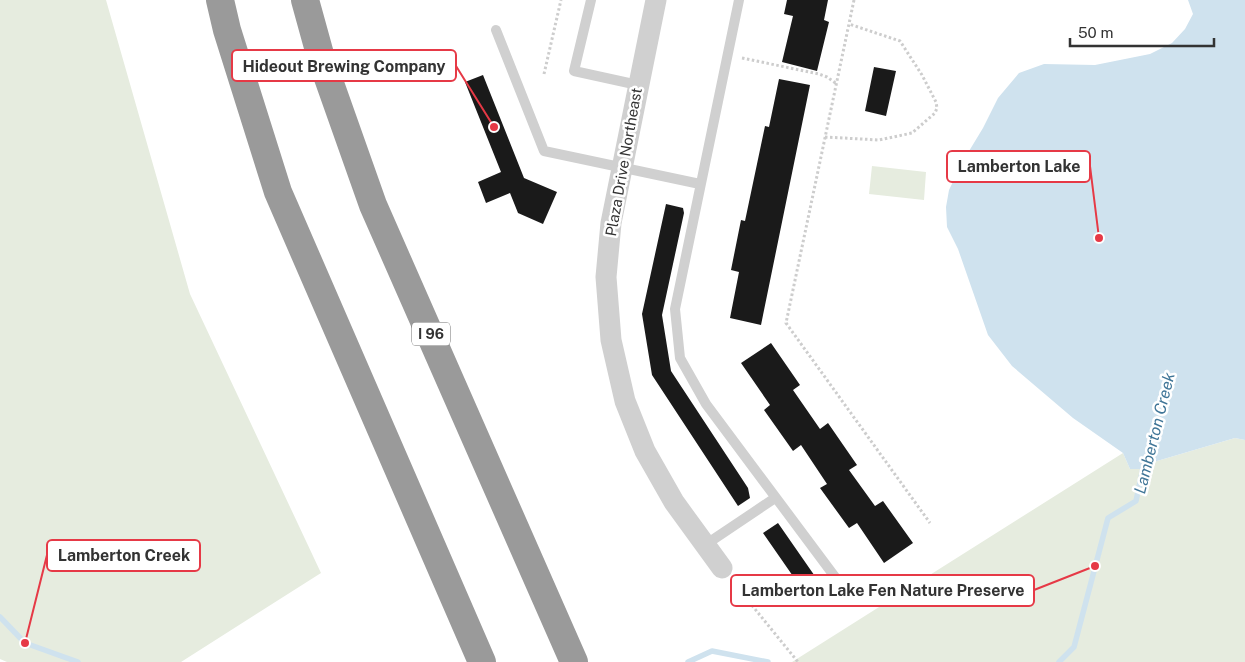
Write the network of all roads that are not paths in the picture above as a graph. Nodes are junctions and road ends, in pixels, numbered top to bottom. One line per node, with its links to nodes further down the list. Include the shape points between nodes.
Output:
1 (219, 0): 14 (highway, via 278,192)
2 (305, 0): 15 (highway, I 96, via 327,76 373,205)
3 (591, 0): 7 (lane, via 574,71)
4 (656, 0): 7 (street, Plaza Drive Northeast)
5 (738, 0): 9 (lane)
6 (496, 30): 8 (lane, via 544,151)
7 (638, 85): 8 (street, Plaza Drive Northeast)
8 (622, 168): 9 (lane); 11 (street, Plaza Drive Northeast, via 611,222 606,277 611,340 625,401 645,451 674,502)
9 (700, 184): 10 (lane, via 675,309 680,358 706,404)
10 (775, 498): 11 (lane); 13 (lane)
11 (705, 545): 12 (street, Plaza Drive Northeast)
12 (722, 568)
13 (841, 585)
14 (482, 662)
15 (574, 662)

